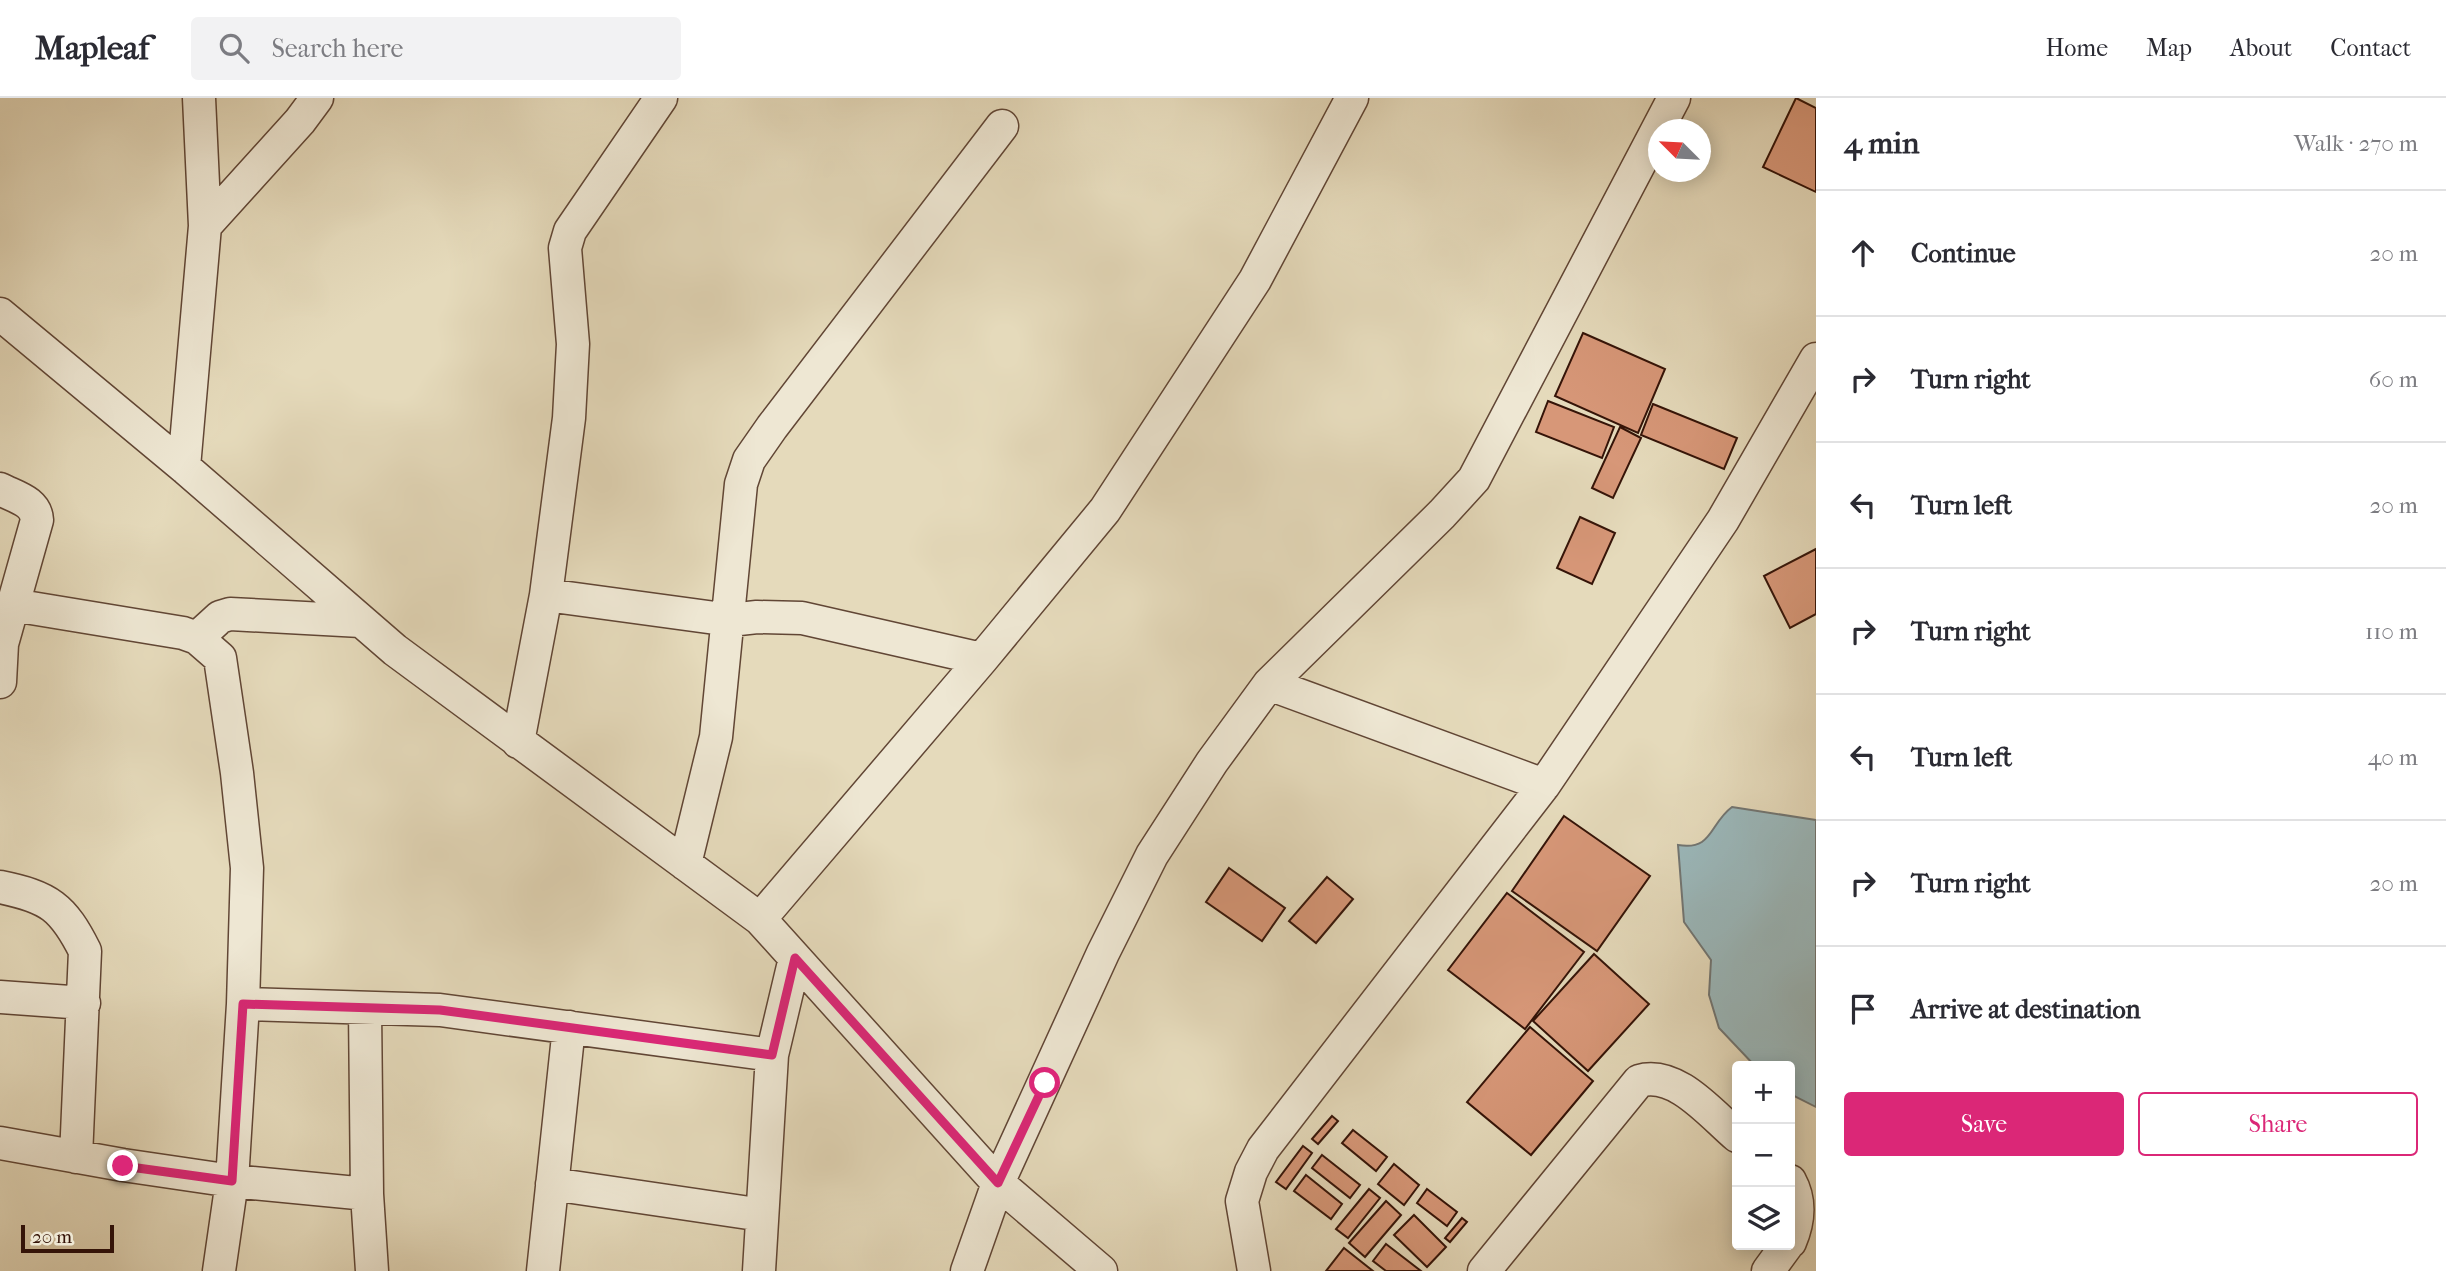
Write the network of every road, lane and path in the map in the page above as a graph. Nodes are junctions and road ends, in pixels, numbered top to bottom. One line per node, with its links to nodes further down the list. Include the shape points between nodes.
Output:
1 (199, 98): 7 (street)
2 (317, 98): 7 (street)
3 (661, 98): 12 (street, via 570,231 565,248 573,344 570,406)
4 (1352, 98): 18 (street, via 1255,280 1105,510)
5 (1674, 98): 20 (street, via 1474,479)
6 (1002, 126): 14 (street, via 749,460 738,509)
7 (205, 226): 10 (street)
8 (0, 314): 10 (street)
9 (1816, 359): 22 (street, via 1723,520)
10 (184, 467): 15 (street)
11 (0, 489): 13 (street, via 36,510)
12 (546, 595): 14 (street); 21 (street)
13 (13, 605): 16 (street); 17 (street)
14 (730, 620): 18 (street, via 802,618); 23 (street, via 716,737)
15 (361, 621): 16 (street, via 230,614); 21 (street)
16 (197, 638): 29 (street, via 220,658 237,773 247,868)
17 (1, 644): 19 (street)
18 (982, 659): 25 (street)
19 (0, 682)
20 (1269, 684): 22 (street); 37 (street, via 1152,855)
21 (518, 742): 23 (street)
22 (1544, 785): 50 (street, via 1263,1149 1242,1201)
23 (685, 864): 25 (street)
24 (0, 887): 28 (street, via 29,892 49,903 73,928 85,951)
25 (760, 919): 26 (street)
26 (795, 958): 32 (street); 37 (street)
27 (0, 997): 28 (street)
28 (84, 1003): 35 (street)
29 (243, 1004): 30 (street); 36 (street)
30 (365, 1009): 31 (street, via 440,1010); 40 (street)
31 (569, 1027): 32 (street); 38 (street)
32 (772, 1055): 41 (street)
33 (1732, 1132): 51 (street, via 1678,1086 1661,1078 1639,1081)
34 (0, 1143): 35 (street)
35 (76, 1157): 36 (street)
36 (232, 1181): 40 (street); 44 (street)
37 (998, 1183): 48 (street); 49 (street)
38 (552, 1184): 41 (street); 46 (street)
39 (1795, 1189): 42 (street)
40 (367, 1194): 45 (street)
41 (762, 1214): 47 (street)
42 (1795, 1226)
43 (1783, 1250): 52 (street)
44 (219, 1271)
45 (372, 1271)
46 (543, 1271)
47 (759, 1271)
48 (967, 1271)
49 (1101, 1271)
50 (1254, 1271)
51 (1485, 1271)
52 (1768, 1271)

